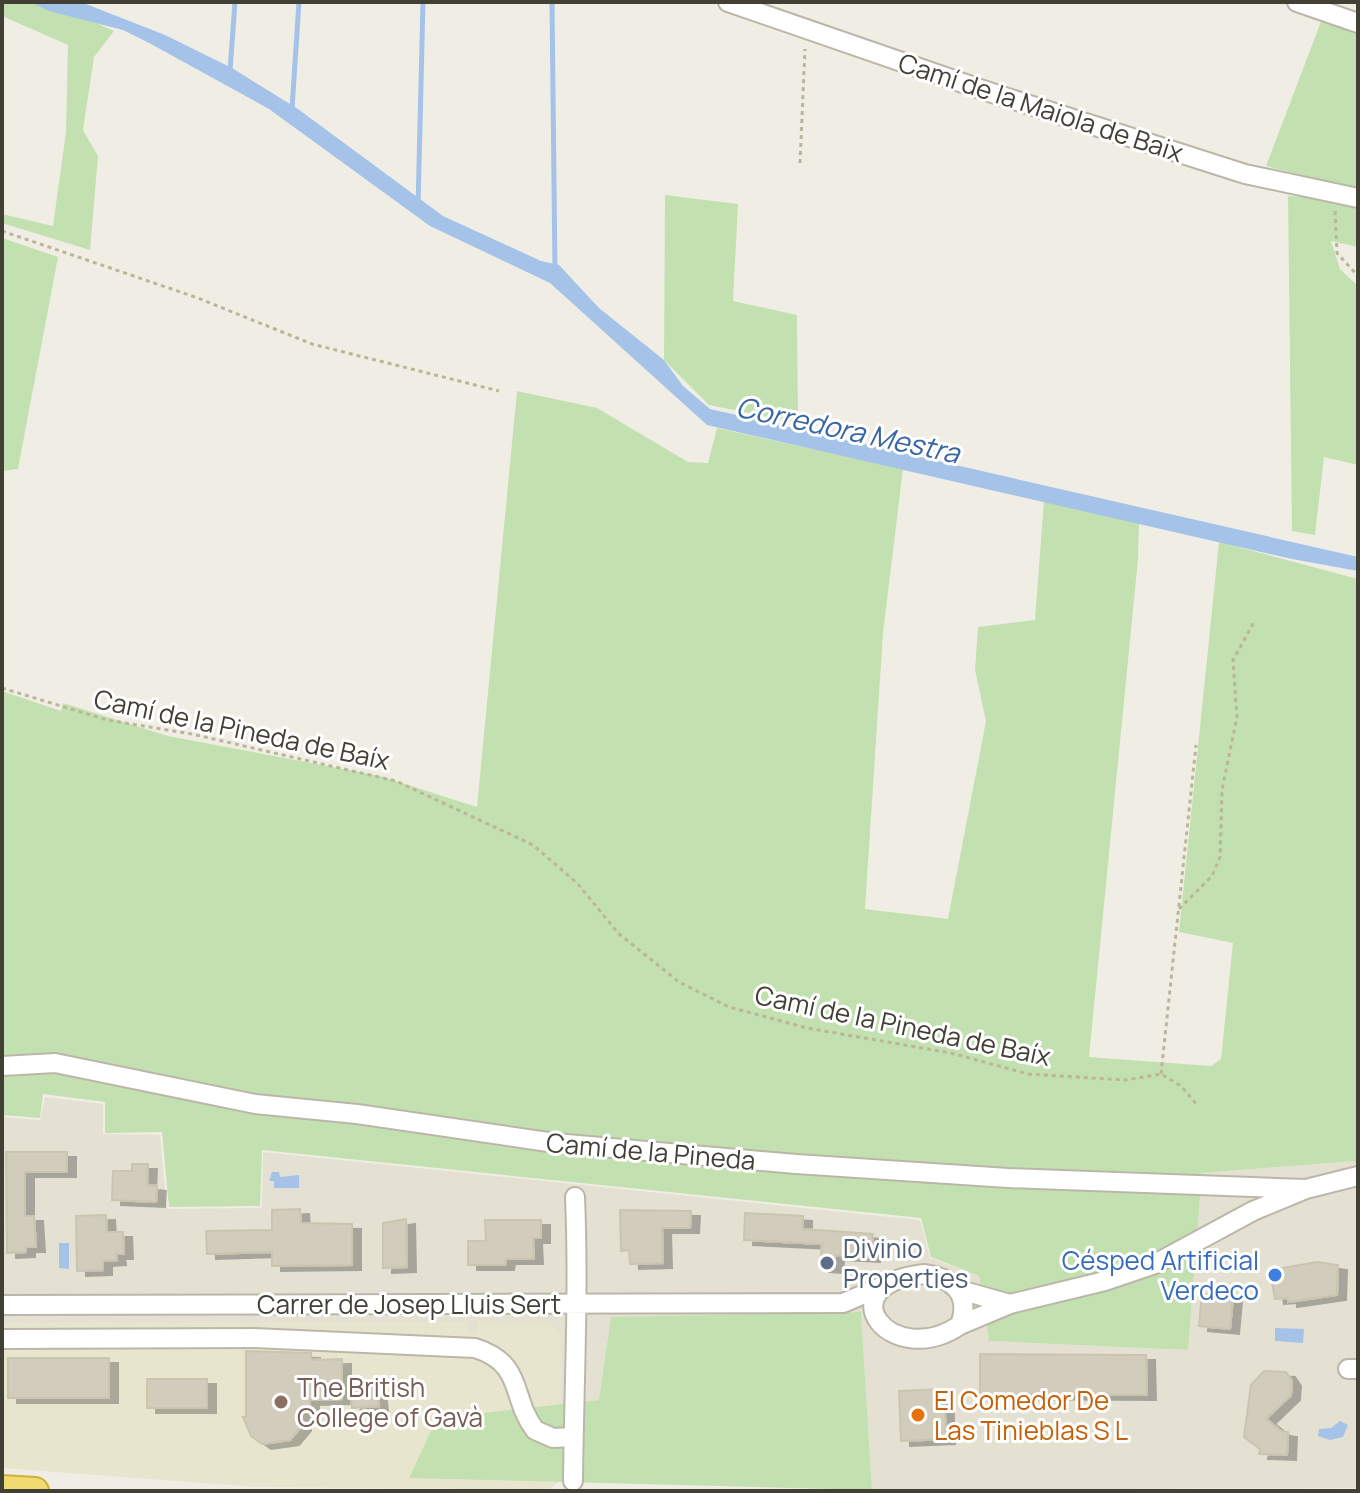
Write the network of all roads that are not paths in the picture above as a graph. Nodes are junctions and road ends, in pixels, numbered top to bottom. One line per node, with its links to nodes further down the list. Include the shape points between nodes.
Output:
1 (728, 2): 4 (street, Camí de la Maiola de Baix, via 1245,174)
2 (1297, 2): 3 (street)
3 (1358, 23)
4 (1358, 198)
5 (2, 1066): 7 (street, Camí de la Pineda, via 55,1063 240,1101 555,1143 1008,1178)
6 (1358, 1177): 7 (street, Carrer de Josep Lluis Sert)
7 (1306, 1189): 12 (street, Carrer de Josep Lluis Sert, via 1155,1264)
8 (575, 1197): 14 (street)
9 (881, 1287): 10 (street, Carrer de Josep Lluis Sert, via 924,1274 950,1281); 11 (street, Carrer de Josep Lluis Sert, via 850,1301); 15 (street, via 872,1307)
10 (960, 1290): 12 (street, Carrer de Josep Lluis Sert); 16 (street, via 965,1300)
11 (816, 1303): 14 (street, Carrer de Josep Lluis Sert); 15 (street, Carrer de Josep Lluis Sert)
12 (1010, 1304): 16 (street, Carrer de Josep Lluis Sert)
13 (2, 1305): 14 (street, Carrer de Josep Lluis Sert)
14 (577, 1305): 18 (street)
15 (878, 1323): 16 (street, Carrer de Josep Lluis Sert, via 887,1332 917,1340 946,1335)
16 (960, 1325)
17 (2, 1339): 18 (street, via 254,1338 475,1348 494,1354 506,1366 535,1430 553,1438)
18 (573, 1437): 19 (street)
19 (573, 1481)
20 (2, 1489): 21 (highway)
21 (35, 1491)

